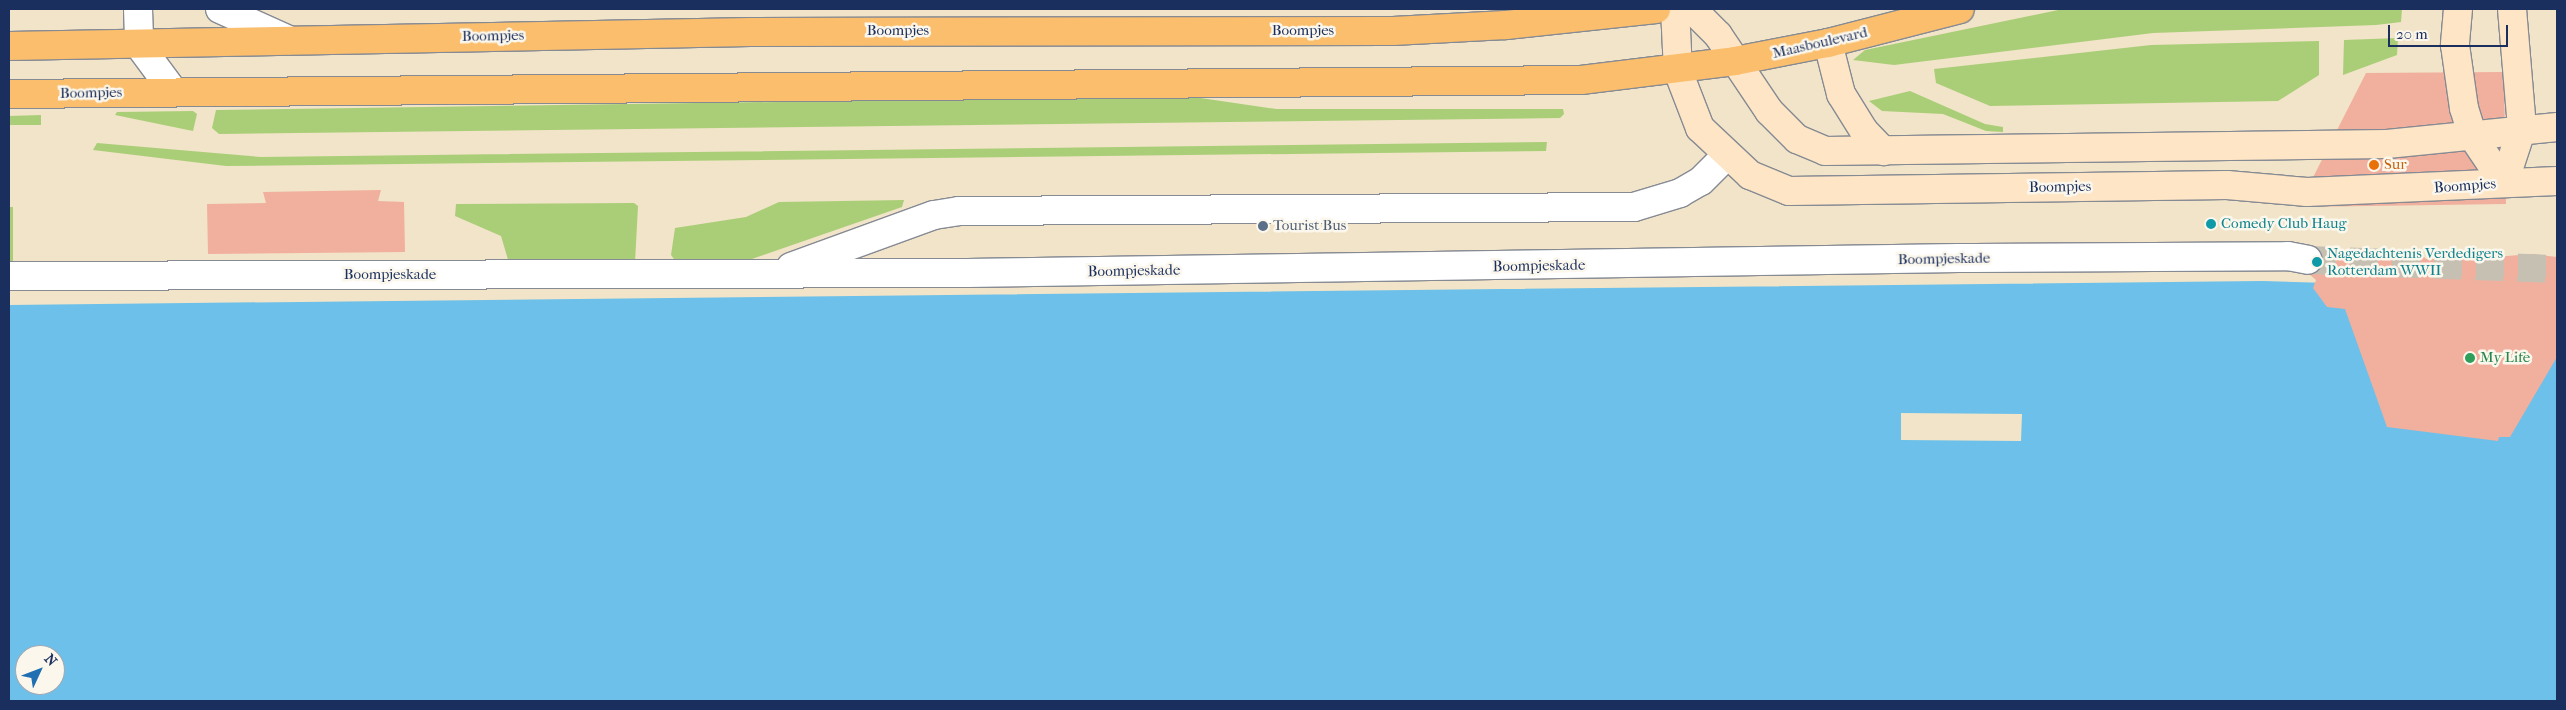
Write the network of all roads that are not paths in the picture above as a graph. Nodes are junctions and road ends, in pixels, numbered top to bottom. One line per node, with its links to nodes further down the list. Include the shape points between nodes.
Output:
1 (138, 9): 12 (street)
2 (220, 9): 9 (street)
3 (1656, 9): 9 (main road, Boompjes, via 1506,25 1393,31 760,32)
4 (1675, 9): 14 (main road, Boompjes)
5 (1692, 9): 13 (main road, via 1705,18)
6 (1960, 9): 10 (main road, Maasboulevard)
7 (2458, 9): 19 (main road, via 2456,52)
8 (2512, 9): 18 (main road)
9 (290, 40): 12 (main road, Boompjes)
10 (1828, 43): 13 (main road, Maasboulevard); 20 (main road, via 1841,94 1864,132)
11 (9, 46): 12 (main road, Boompjes)
12 (139, 46): 15 (street)
13 (1735, 61): 14 (main road, Maasboulevard); 20 (main road, via 1753,93 1797,139 1825,151)
14 (1678, 71): 15 (main road, Boompjes, via 1581,80); 21 (main road, Boompjes, via 1700,128)
15 (173, 92): 16 (main road, Boompjes)
16 (9, 94)
17 (2557, 127): 18 (main road)
18 (2522, 128): 19 (main road); 23 (main road)
19 (2473, 138): 20 (main road, via 2225,149); 23 (main road)
20 (1883, 151)
21 (1726, 156): 23 (main road, Boompjes, via 1760,181 1789,191 2227,185 2308,192); 25 (street, Boompjeskade, via 1701,181 1680,193 1634,207 952,211)
22 (2557, 181): 23 (main road, Boompjes)
23 (2504, 183)
24 (2308, 260): 25 (street, Boompjeskade, via 2288,256 1959,258)
25 (771, 274): 26 (street, Boompjeskade)
26 (9, 276)

